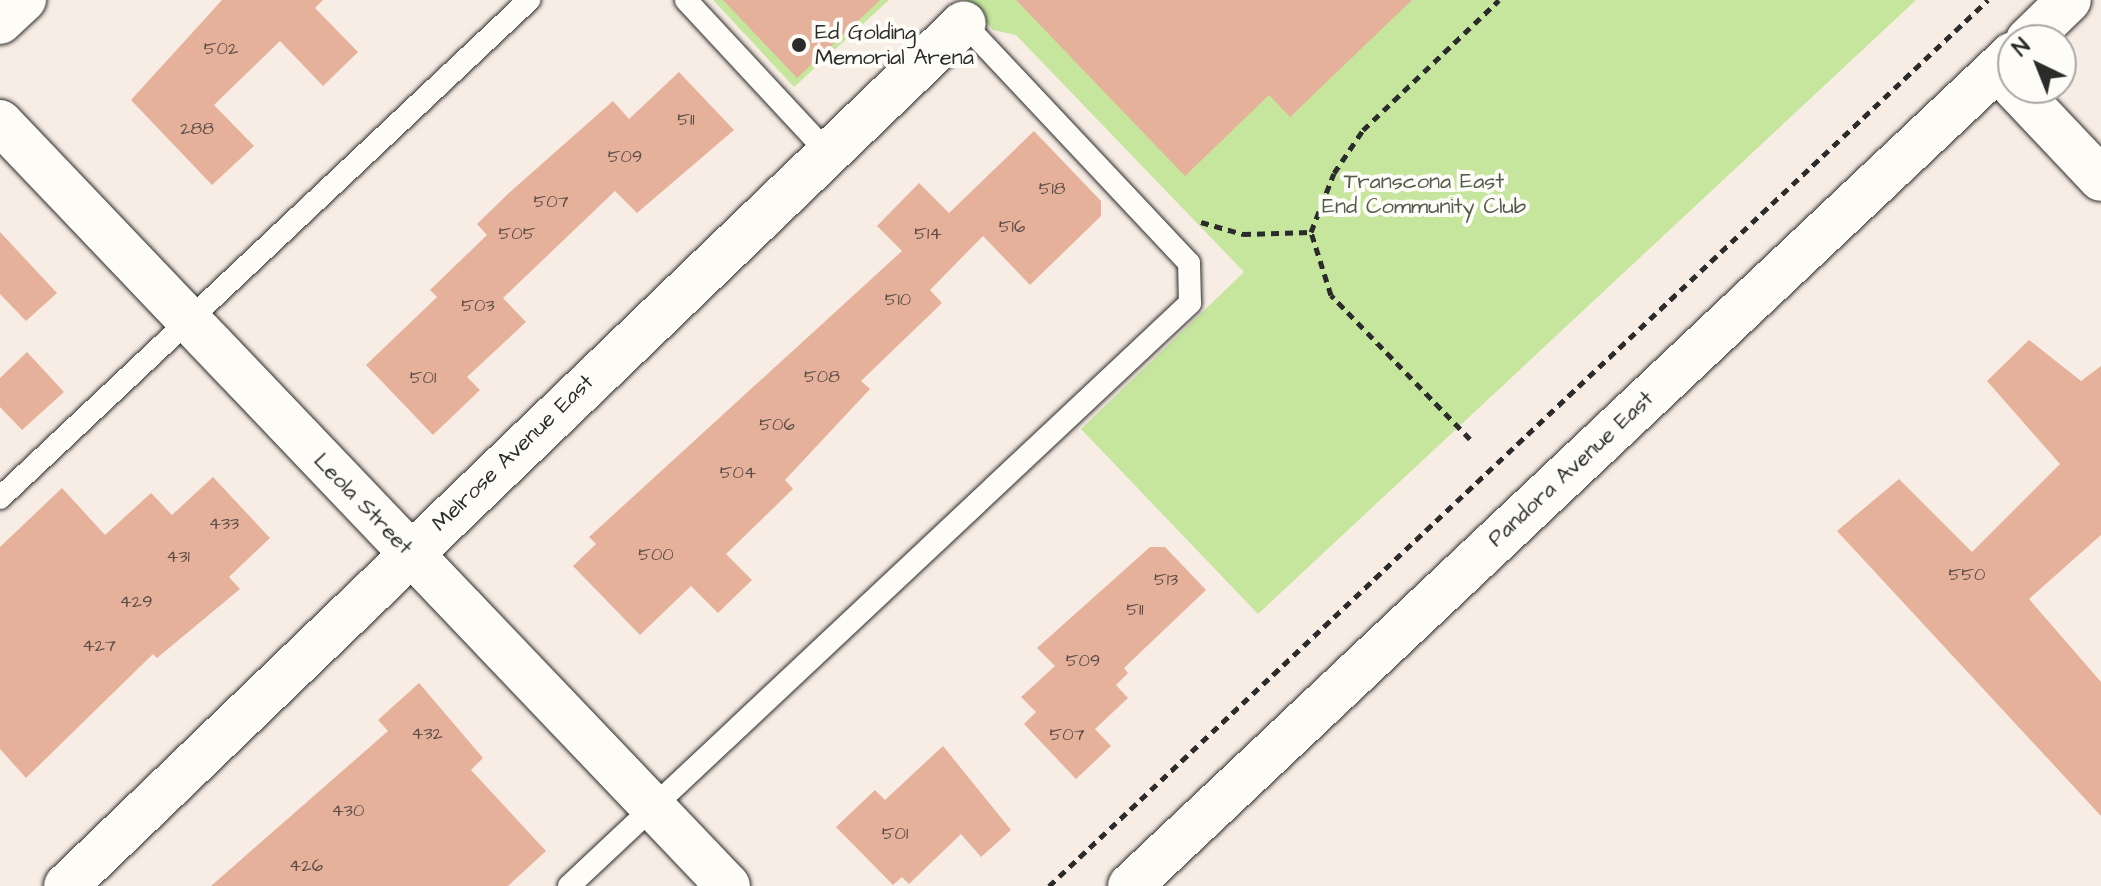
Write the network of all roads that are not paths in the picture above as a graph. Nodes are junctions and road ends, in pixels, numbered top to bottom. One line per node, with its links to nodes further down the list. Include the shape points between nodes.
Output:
1 (24, 0): 5 (street)
2 (529, 0): 13 (lane)
3 (686, 0): 11 (lane)
4 (2069, 0): 7 (street)
5 (0, 22)
6 (964, 23): 11 (street, Melrose Avenue East); 16 (lane, via 1189,263 1190,303)
7 (2044, 24)
8 (1997, 86): 20 (street, Pandora Avenue East)
9 (2035, 104): 12 (street)
10 (0, 122): 13 (street, Leola Street)
11 (828, 153): 15 (street, Melrose Avenue East)
12 (2101, 179)
13 (188, 320): 14 (lane); 15 (street, Leola Street)
14 (0, 498)
15 (409, 552): 16 (street, Leola Street); 17 (street, Melrose Avenue East)
16 (652, 805): 18 (lane); 19 (street, Leola Street)
17 (66, 886)
18 (569, 886)
19 (728, 886)
20 (1130, 886)

